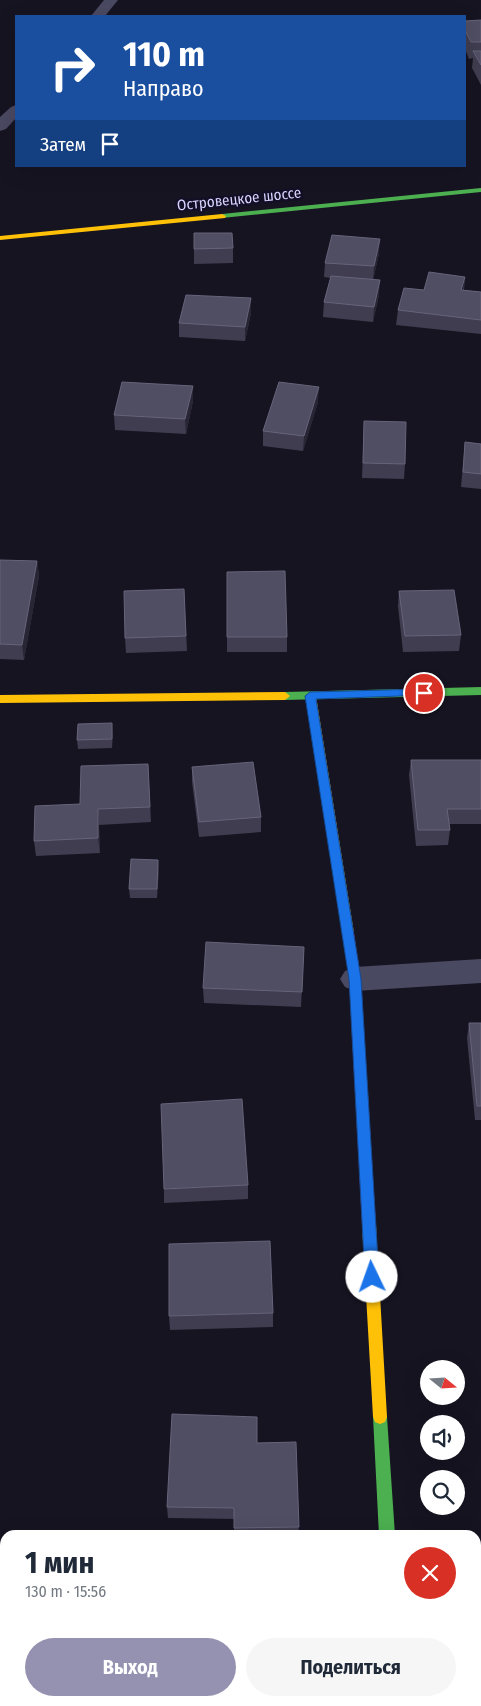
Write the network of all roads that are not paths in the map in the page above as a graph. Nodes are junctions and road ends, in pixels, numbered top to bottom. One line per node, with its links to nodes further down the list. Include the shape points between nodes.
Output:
1 (110, 0): 2 (lane)
2 (99, 15)
3 (15, 111): 4 (lane)
4 (0, 126)
5 (481, 190): 6 (street, Островецкое шоссе)
6 (0, 238)
7 (481, 691): 8 (street)
8 (310, 696): 9 (street); 11 (street)
9 (0, 699)
10 (481, 970): 11 (street)
11 (355, 979): 12 (street)
12 (387, 1530)

